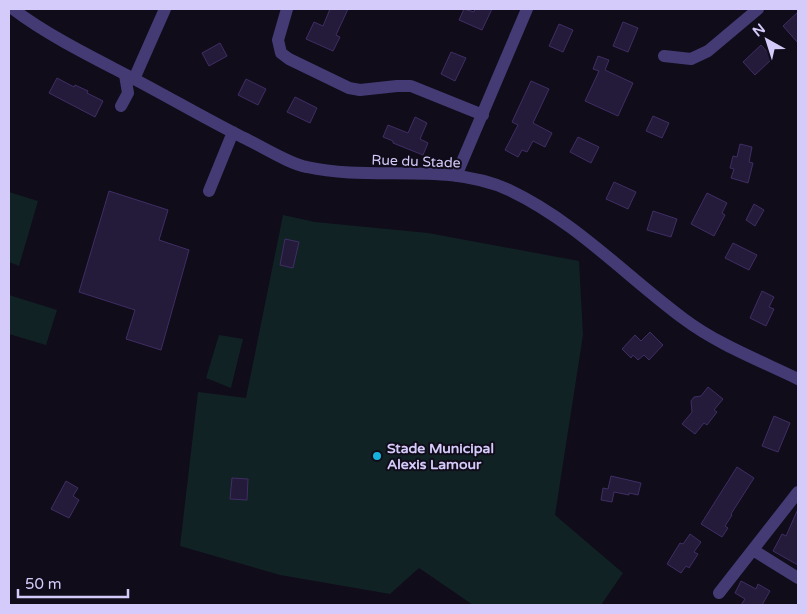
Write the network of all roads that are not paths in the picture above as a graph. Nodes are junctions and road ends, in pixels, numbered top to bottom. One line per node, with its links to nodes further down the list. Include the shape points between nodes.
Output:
1 (14, 9): 7 (street, Rue du Stade)
2 (165, 9): 7 (street)
3 (287, 9): 9 (street, via 278,40 281,53 288,59 349,88 411,86)
4 (527, 9): 9 (street)
5 (758, 9): 6 (street, via 708,51 691,59)
6 (664, 56)
7 (129, 77): 8 (street, via 128,93); 10 (street, Rue du Stade)
8 (121, 106)
9 (483, 115): 11 (street)
10 (233, 132): 11 (street, Rue du Stade, via 304,167 336,173); 12 (street)
11 (456, 176): 13 (street, Rue du Stade, via 484,181 540,207 578,233 685,320)
12 (209, 191)
13 (798, 380)
14 (798, 492): 15 (street)
15 (753, 550): 16 (street); 17 (street)
16 (798, 578)
17 (719, 593)

